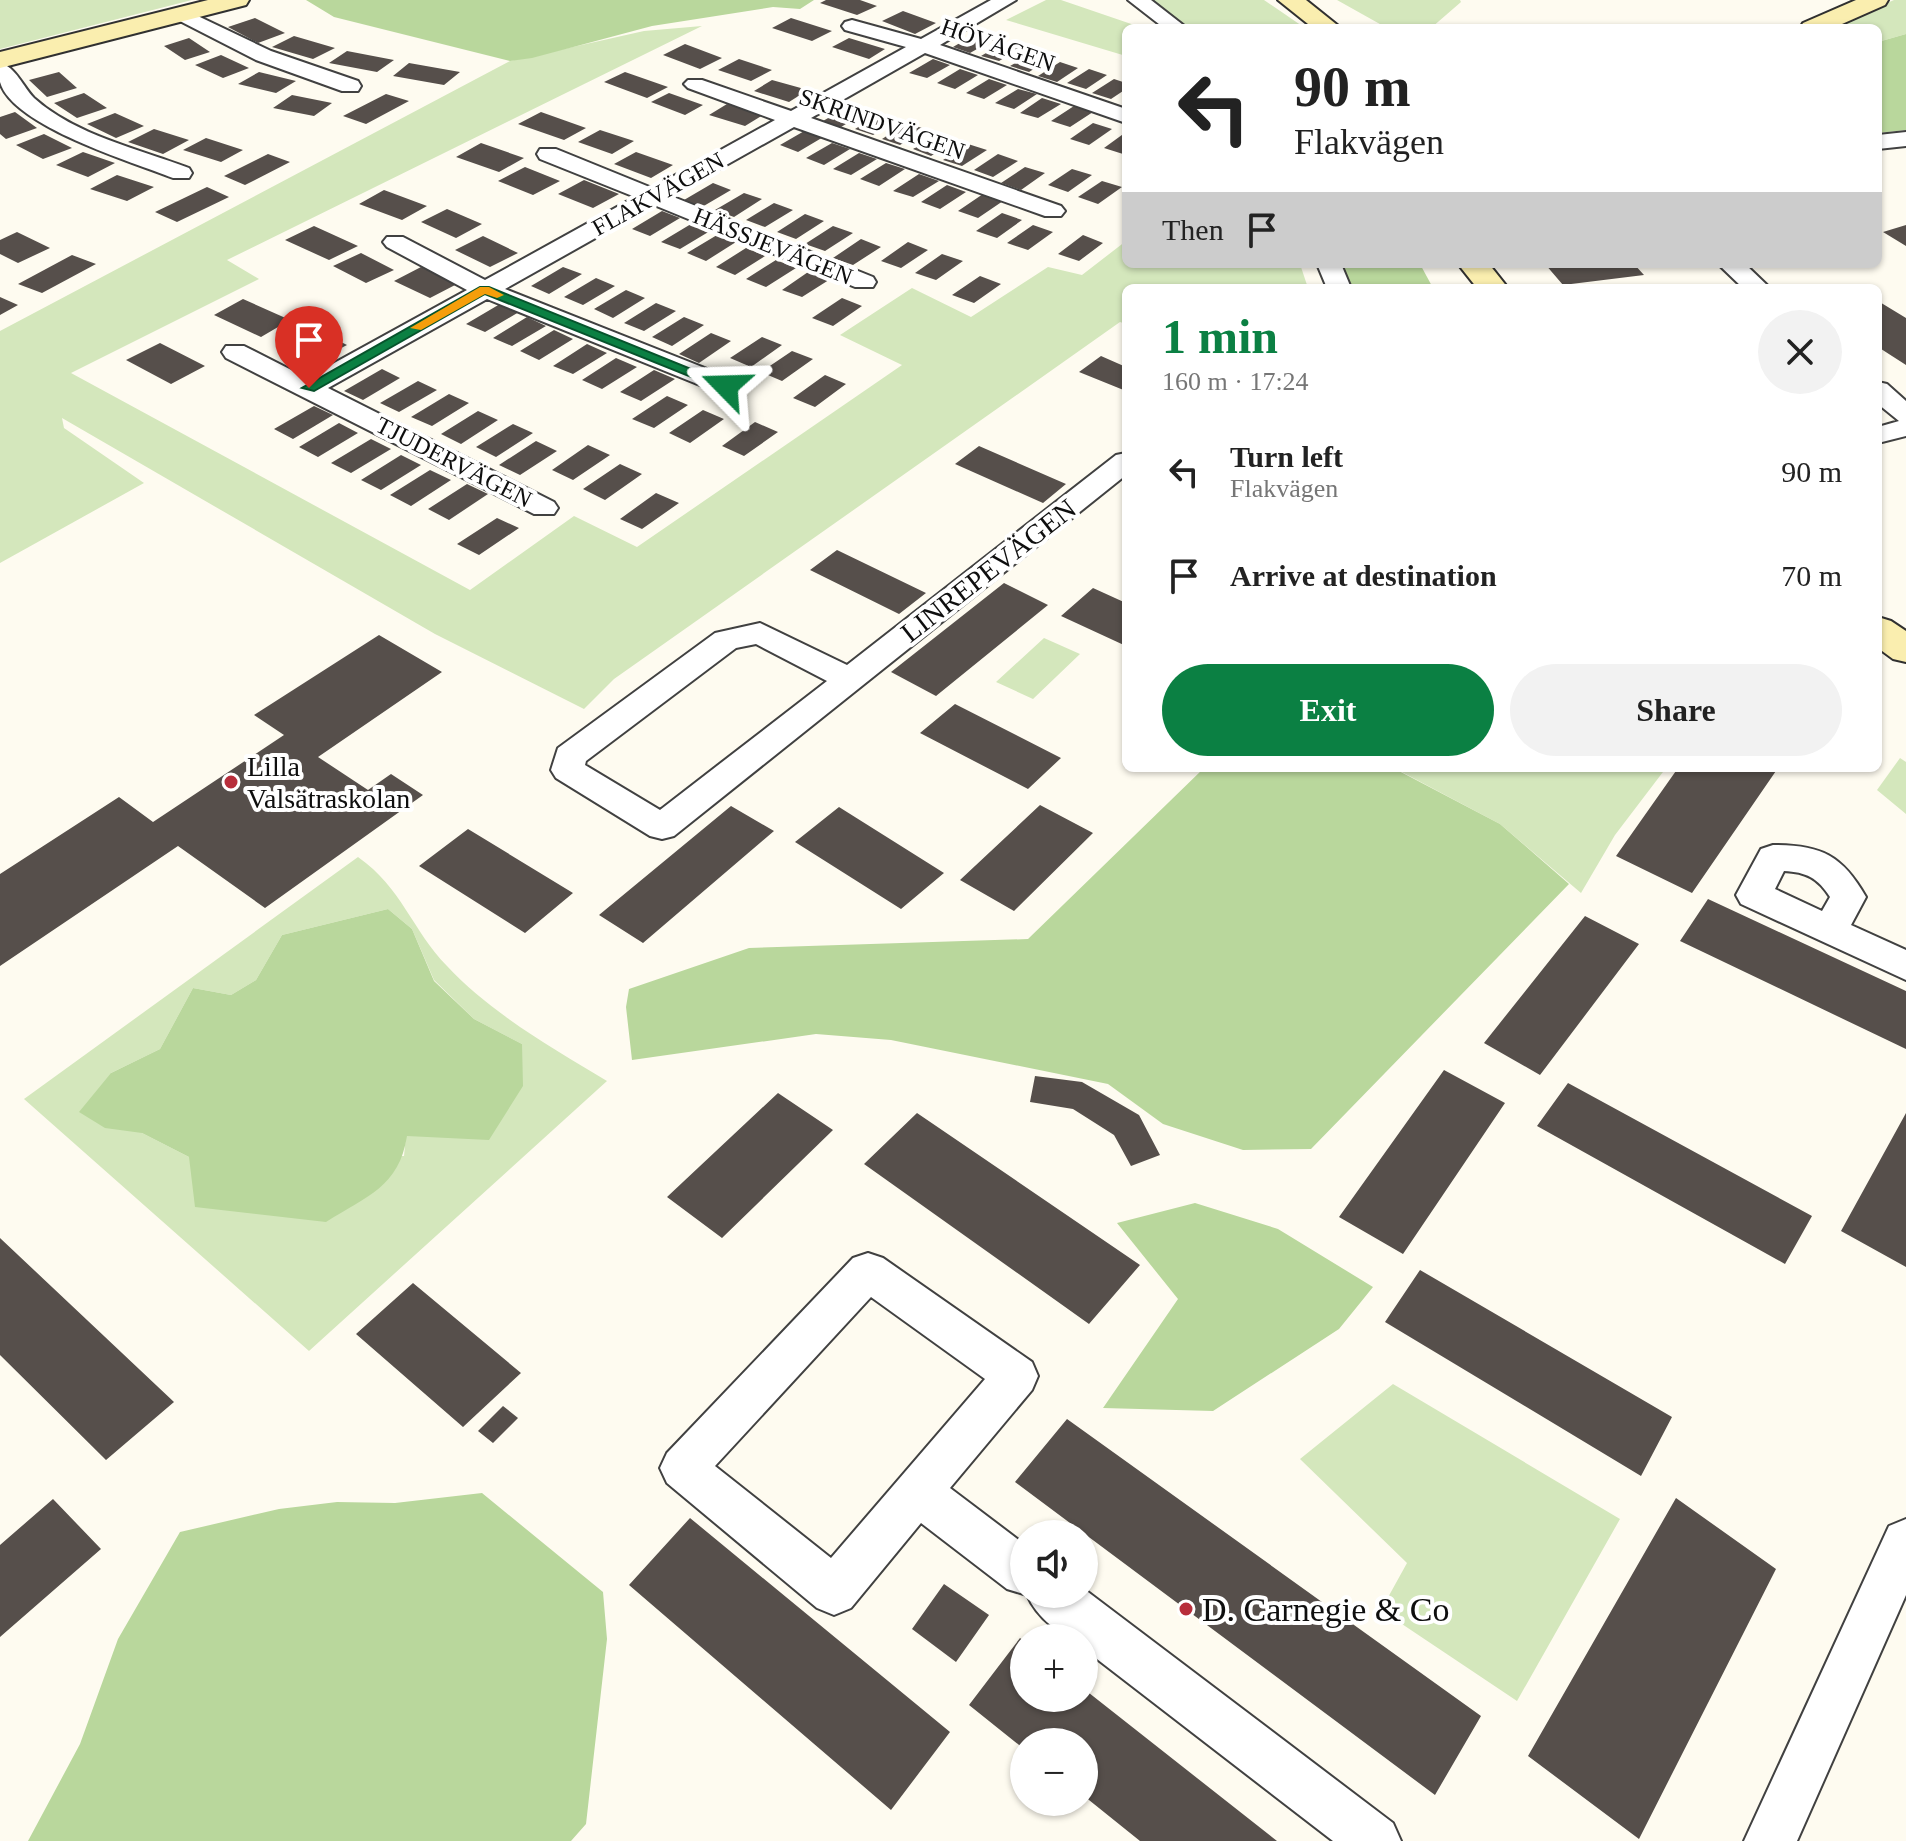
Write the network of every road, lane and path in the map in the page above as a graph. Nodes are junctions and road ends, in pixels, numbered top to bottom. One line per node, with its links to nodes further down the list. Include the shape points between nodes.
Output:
1 (237, 0): 6 (street)
2 (1006, 0): 11 (street, FLAKVÄGEN)
3 (1138, 0): 7 (street)
4 (1290, 0): 8 (street)
5 (1876, 0): 9 (street)
6 (181, 14): 12 (street); 15 (street, via 272,61)
7 (1171, 24)
8 (1323, 24)
9 (1821, 24)
10 (852, 26): 11 (street, HÖVÄGEN)
11 (924, 46): 16 (street, HÖVÄGEN); 17 (street, FLAKVÄGEN)
12 (0, 60)
13 (0, 69): 21 (street, via 27,103 70,131)
14 (695, 84): 17 (street, SKRINDVÄGEN)
15 (350, 86)
16 (1122, 115)
17 (792, 121): 22 (street, FLAKVÄGEN); 23 (street, SKRINDVÄGEN)
18 (1906, 139): 19 (street)
19 (1882, 142)
20 (548, 154): 22 (street, HÄSSJEVÄGEN)
21 (181, 173)
22 (650, 197): 27 (street, HÄSSJEVÄGEN); 30 (street, FLAKVÄGEN)
23 (1053, 211)
24 (395, 242): 30 (street)
25 (1476, 268): 28 (street)
26 (1735, 268): 29 (street)
27 (864, 282)
28 (1490, 284)
29 (1753, 284)
30 (484, 289): 32 (street); 33 (street, FLAKVÄGEN)
31 (235, 352): 33 (street, TJUDERVÄGEN)
32 (726, 386)
33 (309, 388): 39 (street, TJUDERVÄGEN)
34 (1882, 394): 35 (street)
35 (1906, 415)
36 (1906, 428): 37 (street)
37 (1882, 434)
38 (1122, 464): 42 (street, LINREPEVÄGEN)
39 (544, 508)
40 (1882, 632): 41 (street)
41 (1906, 650)
42 (849, 679): 42 (street, LINREPEVÄGEN, via 662,827 568,770 570,756 726,640 760,633)
43 (1830, 929): 44 (street)
44 (1906, 966)
45 (918, 1492): 45 (street, via 834,1591 683,1468 868,1271 1016,1376); 47 (street)
46 (1906, 1542): 50 (street)
47 (1010, 1562)
48 (1069, 1608): 49 (street)
49 (1375, 1841)
50 (1770, 1841)

